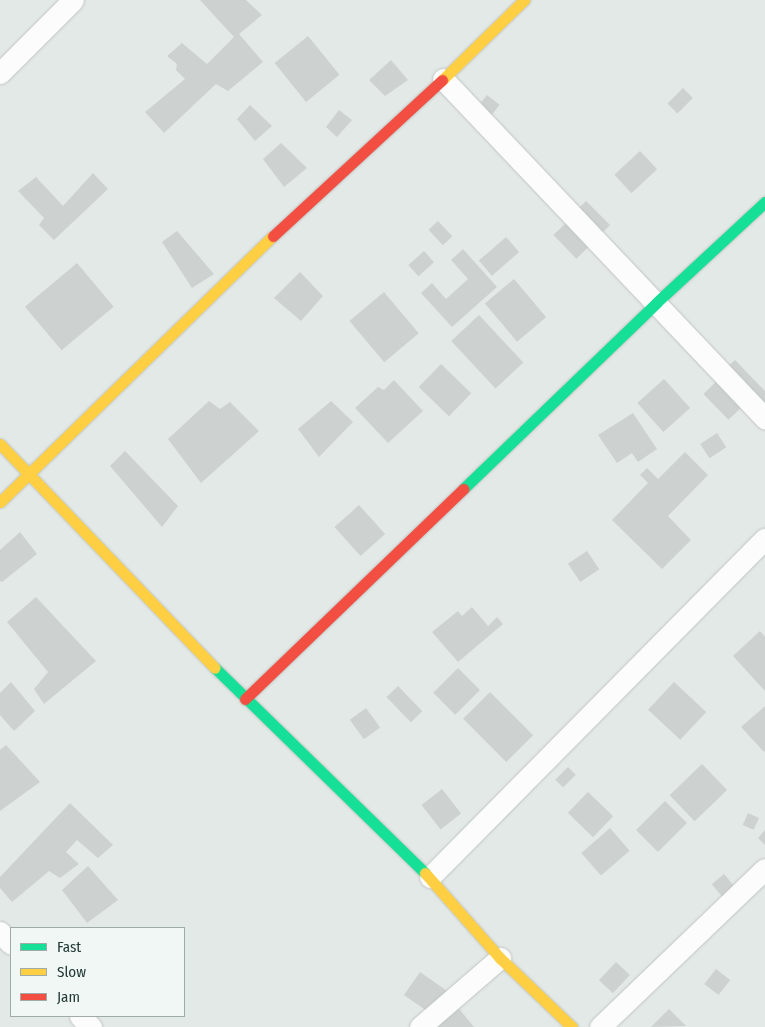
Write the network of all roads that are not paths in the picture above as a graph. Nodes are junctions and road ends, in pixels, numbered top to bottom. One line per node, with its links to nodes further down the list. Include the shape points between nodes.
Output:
1 (73, 0): 3 (street)
2 (524, 0): 4 (street)
3 (0, 73)
4 (443, 79): 6 (street); 9 (street, via 254,253)
5 (765, 202): 6 (street)
6 (657, 302): 7 (street); 12 (street)
7 (765, 418)
8 (0, 444): 9 (street)
9 (30, 474): 10 (street); 12 (street)
10 (0, 502)
11 (765, 538): 14 (street)
12 (245, 699): 14 (street)
13 (765, 869): 22 (street)
14 (430, 877): 17 (street)
15 (0, 932): 16 (street)
16 (10, 943)
17 (500, 958): 20 (street); 21 (street)
18 (81, 1017): 19 (street)
19 (91, 1027)
20 (420, 1027)
21 (572, 1027)
22 (600, 1027)

